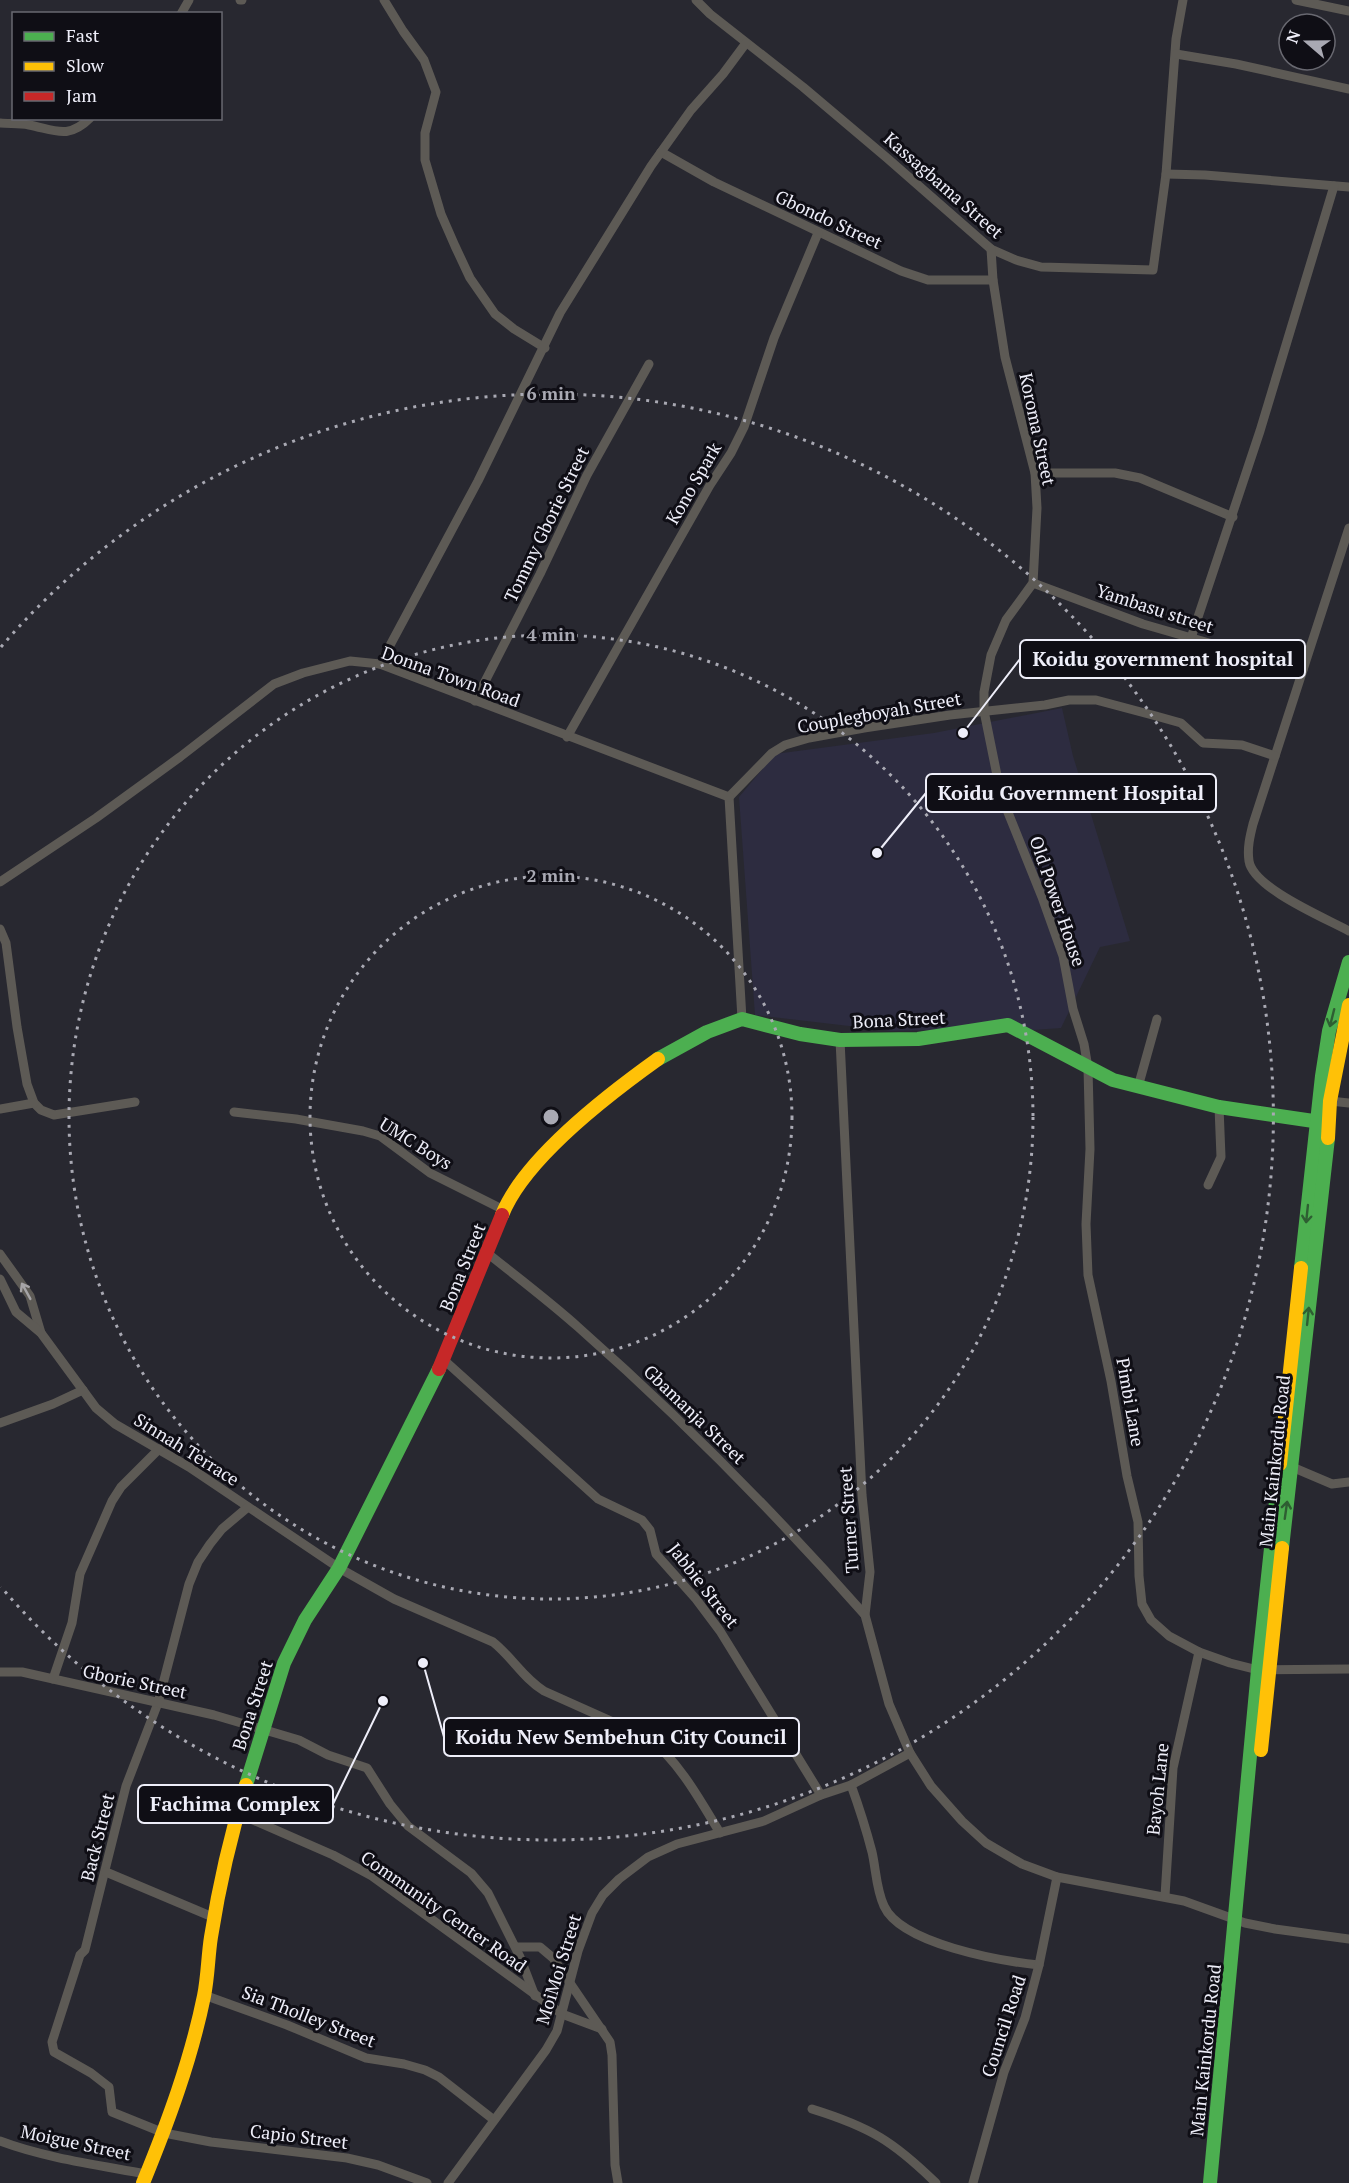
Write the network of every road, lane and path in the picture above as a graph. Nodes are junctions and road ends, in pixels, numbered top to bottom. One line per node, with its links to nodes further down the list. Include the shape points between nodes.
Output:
1 (384, 0): 18 (street, via 424,60 436,92 425,133 425,160 455,246 470,278 495,314)
2 (696, 0): 6 (street, Kassagbama Street)
3 (1183, 0): 7 (street)
4 (1296, 0): 5 (street)
5 (1349, 11)
6 (746, 43): 11 (street); 16 (street, Kassagbama Street, via 803,87)
7 (1176, 54): 8 (street); 12 (street)
8 (1349, 88)
9 (88, 120): 10 (street, via 67,133)
10 (0, 123)
11 (661, 152): 15 (street, Gbondo Street); 18 (street, via 573,291)
12 (1166, 174): 13 (street); 16 (street, Kassagbama Street, via 1154,270 1041,267)
13 (1334, 186): 14 (street); 21 (street)
14 (1349, 187)
15 (818, 232): 17 (street, Gbondo Street, via 916,277); 29 (street, Kono Spark, via 774,338 744,427)
16 (991, 249): 17 (street, Koroma Street)
17 (993, 280): 20 (street, Koroma Street, via 1005,357)
18 (545, 348): 25 (street)
19 (649, 364): 27 (street, Tommy Gborie Street, via 587,475)
20 (1035, 473): 21 (street, via 1116,473 1140,477); 23 (street, Koroma Street)
21 (1233, 517): 24 (street)
22 (1349, 528): 26 (street)
23 (1033, 584): 24 (street, Yambasu street); 28 (street, via 1006,620 991,654)
24 (1191, 638): 26 (street, Yambasu street)
25 (380, 664): 27 (street, Donna Town Road); 32 (street, Donna Town Road, via 350,661 274,684 96,818)
26 (1303, 670): 30 (street)
27 (475, 701): 29 (street, Donna Town Road)
28 (984, 711): 30 (street, Couplegboyah Street, via 1096,700 1181,723 1203,743 1242,745); 31 (street, Couplegboyah Street, via 864,728 785,745); 40 (street, Old Power House, via 1002,795 1063,956)
29 (567, 737): 31 (street, Donna Town Road)
30 (1275, 756): 34 (street, via 1248,845 1252,871 1263,884)
31 (729, 797): 37 (street)
32 (0, 882)
33 (0, 929): 44 (street, via 6,943 27,1084)
34 (1349, 931)
35 (1349, 962): 49 (main road, one-way to 49, via 1329,1031)
36 (1349, 1005): 42 (main road, Main Kainkordu Road)
37 (742, 1019): 39 (main road, Bona Street); 51 (main road, Bona Street, via 670,1051 634,1076 532,1167)
38 (1157, 1019): 41 (street)
39 (840, 1040): 40 (main road, Bona Street, via 918,1039 1008,1025); 65 (street, Turner Street, via 862,1495 870,1572)
40 (1088, 1068): 41 (main road, Bona Street); 66 (street, Pimbi Lane, via 1088,1275 1138,1522 1142,1604 1151,1620 1168,1636)
41 (1138, 1088): 46 (main road, Bona Street)
42 (1330, 1101): 45 (street); 49 (main road, Main Kainkordu Road)
43 (135, 1102): 44 (street, via 54,1115)
44 (34, 1103): 47 (street)
45 (1349, 1103)
46 (1219, 1107): 49 (main road, Bona Street); 50 (street, via 1221,1157)
47 (0, 1109)
48 (234, 1112): 51 (street, UMC Boys, via 308,1121 380,1136 430,1173)
49 (1323, 1123): 57 (main road, Main Kainkordu Road, one-way to 49); 57 (main road, Main Kainkordu Road, one-way to 57, via 1313,1156)
50 (1208, 1185)
51 (504, 1210): 52 (main road, Bona Street)
52 (486, 1252): 56 (main road, Bona Street); 65 (street, Gbamanja Street, via 577,1326 669,1410 772,1512)
53 (0, 1254): 55 (street, Sinnah Terrace, one-way to 53, via 30,1296)
54 (0, 1279): 55 (street, Sinnah Terrace, via 16,1312)
55 (41, 1333): 58 (street, Sinnah Terrace)
56 (444, 1360): 64 (main road, Bona Street); 75 (street, Jabbie Street, via 598,1499 647,1525 656,1554 720,1631)
57 (1295, 1378): 61 (main road, Main Kainkordu Road); 68 (main road, Main Kainkordu Road, via 1278,1473)
58 (83, 1390): 59 (street); 60 (street, Sinnah Terrace, via 115,1424)
59 (0, 1422)
60 (159, 1449): 63 (street, Sinnah Terrace); 70 (street, via 112,1501 80,1574 72,1623)
61 (1292, 1467): 62 (street, via 1332,1484); 68 (main road, Main Kainkordu Road, one-way to 61)
62 (1349, 1482)
63 (248, 1507): 64 (street, Sinnah Terrace); 71 (street, Back Street, via 222,1529 198,1562)
64 (339, 1568): 72 (main road, Bona Street, via 315,1602 284,1663); 77 (street, via 394,1599 493,1642 531,1683 544,1691 649,1738 664,1750)
65 (865, 1615): 73 (street, Turner Street, via 889,1704)
66 (1199, 1652): 68 (street, Pimbi Lane); 80 (street, Bayoh Lane, via 1173,1768)
67 (1349, 1669): 68 (street, Pimbi Lane)
68 (1264, 1670): 82 (main road, Main Kainkordu Road)
69 (0, 1672): 70 (street, Gborie Street)
70 (53, 1679): 71 (street, Gborie Street)
71 (158, 1703): 72 (street, Gborie Street); 78 (street, Back Street, via 126,1786)
72 (262, 1730): 76 (main road, Bona Street); 84 (street, Gborie Street, via 299,1740 367,1768 408,1826 471,1873 488,1893)
73 (910, 1753): 74 (street, MoiMoi Street); 79 (street, Turner Street, via 932,1786 986,1843 1022,1864)
74 (851, 1785): 75 (street, MoiMoi Street); 85 (street, via 884,1906 893,1920 973,1954)
75 (821, 1795): 77 (street, MoiMoi Street, via 764,1821)
76 (237, 1813): 81 (main road, Bona Street); 88 (street, Community Center Road, via 372,1876)
77 (720, 1833): 86 (street, MoiMoi Street, via 677,1844 648,1857 611,1887 592,1913)
78 (106, 1872): 81 (street); 93 (street, Back Street, via 85,1950 80,1954 52,2042 54,2052 109,2087 112,2112)
79 (1057, 1877): 80 (street, Turner Street); 85 (street, Council Road)
80 (1165, 1896): 82 (street, Turner Street)
81 (215, 1918): 87 (main road, Bona Street)
82 (1240, 1922): 83 (street, Turner Street); 101 (main road, Main Kainkordu Road); 102 (main road)
83 (1349, 1939)
84 (516, 1947): 86 (street, via 540,1947); 88 (street, Gborie Street)
85 (1039, 1965): 100 (street, Council Road)
86 (569, 1982): 89 (street, MoiMoi Street); 90 (street)
87 (204, 1995): 92 (street, Sia Tholley Street, via 366,2058 425,2070 440,2077); 93 (main road, Bona Street, via 186,2068)
88 (535, 1996): 89 (street, Community Center Road)
89 (562, 2014): 90 (street, Community Center Road); 92 (street, MoiMoi Street, via 546,2050)
90 (602, 2029): 98 (street, via 612,2055)
91 (812, 2109): 99 (street, via 872,2132 900,2149)
92 (494, 2120): 97 (street, MoiMoi Street)
93 (164, 2133): 95 (main road, Bona Street); 96 (street, Capio Street, via 348,2158)
94 (0, 2141): 95 (street, Moigue Street, via 40,2155 65,2157)
95 (145, 2178)
96 (427, 2183)
97 (448, 2183)
98 (618, 2183)
99 (936, 2183)
100 (973, 2183)
101 (1210, 2183)
102 (1218, 2183)

